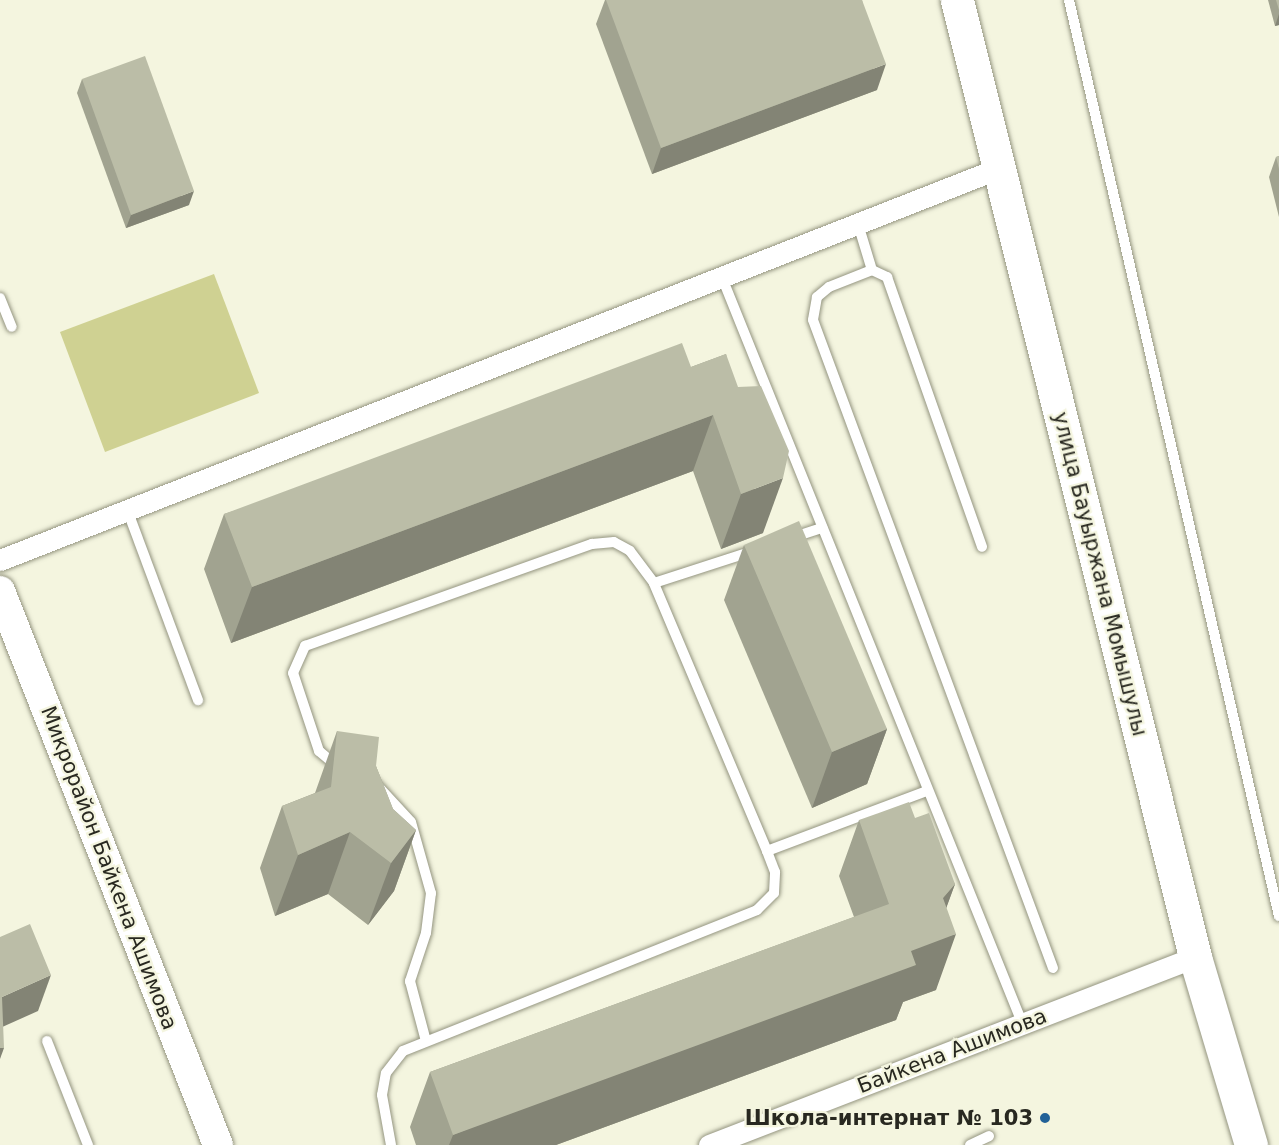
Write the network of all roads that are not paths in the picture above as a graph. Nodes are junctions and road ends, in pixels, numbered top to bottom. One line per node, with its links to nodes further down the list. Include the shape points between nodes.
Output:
1 (957, 0): 3 (main road, улица Бауыржана Момышулы)
2 (1069, 0): 18 (lane)
3 (999, 168): 4 (street); 19 (main road, улица Бауыржана Момышулы)
4 (858, 224): 5 (lane); 6 (street)
5 (873, 270): 11 (lane, via 887,278); 20 (lane, via 829,287 817,297 813,320)
6 (720, 275): 9 (street); 10 (lane)
7 (0, 298): 8 (lane)
8 (12, 327)
9 (128, 512): 12 (street); 15 (lane)
10 (822, 528): 13 (lane); 16 (lane)
11 (982, 547)
12 (0, 560)
13 (654, 583): 17 (lane); 23 (lane, via 630,551 614,543 592,544 305,646 293,673 319,751 386,789 411,822 431,893 426,933 410,981)
14 (0, 591): 26 (street, Микрорайон Байкена Ашимова)
15 (198, 700)
16 (927, 792): 17 (lane); 21 (lane)
17 (768, 851): 23 (lane, via 775,872 774,893 758,910)
18 (1279, 916)
19 (1195, 957): 21 (street, Байкена Ашимова); 30 (main road, улица Бауыржана Момышулы)
20 (1053, 968)
21 (1023, 1025): 28 (street, Байкена Ашимова)
22 (47, 1041): 25 (lane)
23 (426, 1041): 27 (lane, via 404,1051 386,1073 382,1095)
24 (989, 1136): 29 (lane)
25 (88, 1145)
26 (218, 1145)
27 (391, 1145)
28 (709, 1145)
29 (970, 1145)
30 (1251, 1145)

